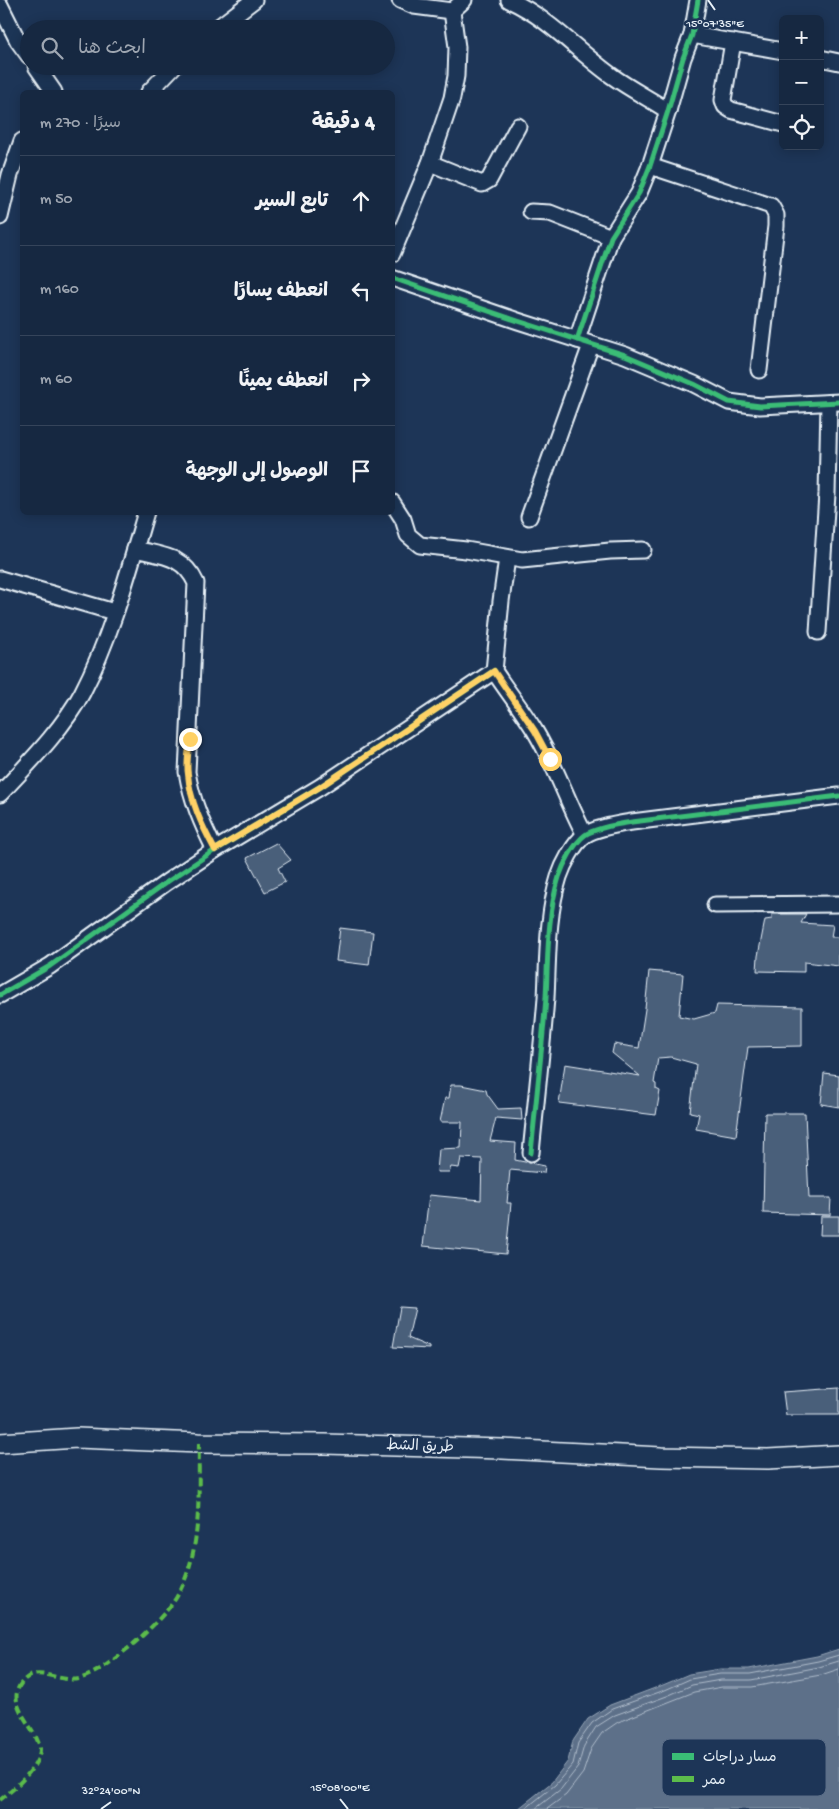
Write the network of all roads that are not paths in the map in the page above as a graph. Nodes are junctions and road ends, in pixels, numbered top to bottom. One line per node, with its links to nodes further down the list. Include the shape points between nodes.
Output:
1 (254, 0): 8 (street)
2 (400, 0): 7 (street, via 414,6)
3 (464, 0): 7 (street)
4 (509, 0): 19 (street, via 541,17 612,76)
5 (698, 0): 9 (street)
6 (0, 4): 11 (street)
7 (452, 11): 23 (street, via 457,47 456,76)
8 (228, 20)
9 (692, 35): 10 (street); 19 (street)
10 (733, 42): 12 (street); 20 (street, via 723,100 725,106)
11 (20, 44)
12 (779, 50)
13 (824, 59): 14 (street)
14 (839, 62)
15 (42, 75): 17 (street)
16 (165, 75): 18 (street)
17 (51, 90)
18 (151, 90)
19 (668, 111): 24 (street)
20 (779, 123)
21 (518, 126): 23 (street, via 489,180 482,184)
22 (20, 146): 26 (street)
23 (430, 164): 28 (street)
24 (650, 166): 27 (street, via 639,193); 31 (street, via 771,206 776,215)
25 (531, 212): 27 (street, via 550,213)
26 (0, 217)
27 (611, 237): 30 (street)
28 (395, 247)
29 (395, 279): 30 (street)
30 (584, 342): 32 (street, via 625,355 729,402 760,406); 35 (street)
31 (759, 370)
32 (834, 402): 41 (street)
33 (395, 507): 38 (street, via 408,535 420,545)
34 (145, 515): 36 (street)
35 (529, 517)
36 (135, 548): 40 (street); 46 (street, via 174,558 192,572 196,582 187,772 201,824)
37 (643, 550): 38 (street, via 536,559)
38 (507, 558): 42 (street)
39 (0, 579): 40 (street)
40 (114, 612): 43 (street, via 81,694 58,729)
41 (818, 632)
42 (494, 671): 45 (street, via 535,731); 46 (street, via 320,787)
43 (0, 794)
44 (839, 796): 45 (street, via 632,822 609,826)
45 (585, 836): 50 (street, via 573,850 559,878 552,914)
46 (215, 850): 49 (street, via 50,966)
47 (839, 904): 48 (street)
48 (716, 905)
49 (0, 995)
50 (531, 1153)
51 (0, 1443): 52 (main road, طريق الشط, via 77,1438 502,1449 661,1457 768,1459)
52 (839, 1454)

